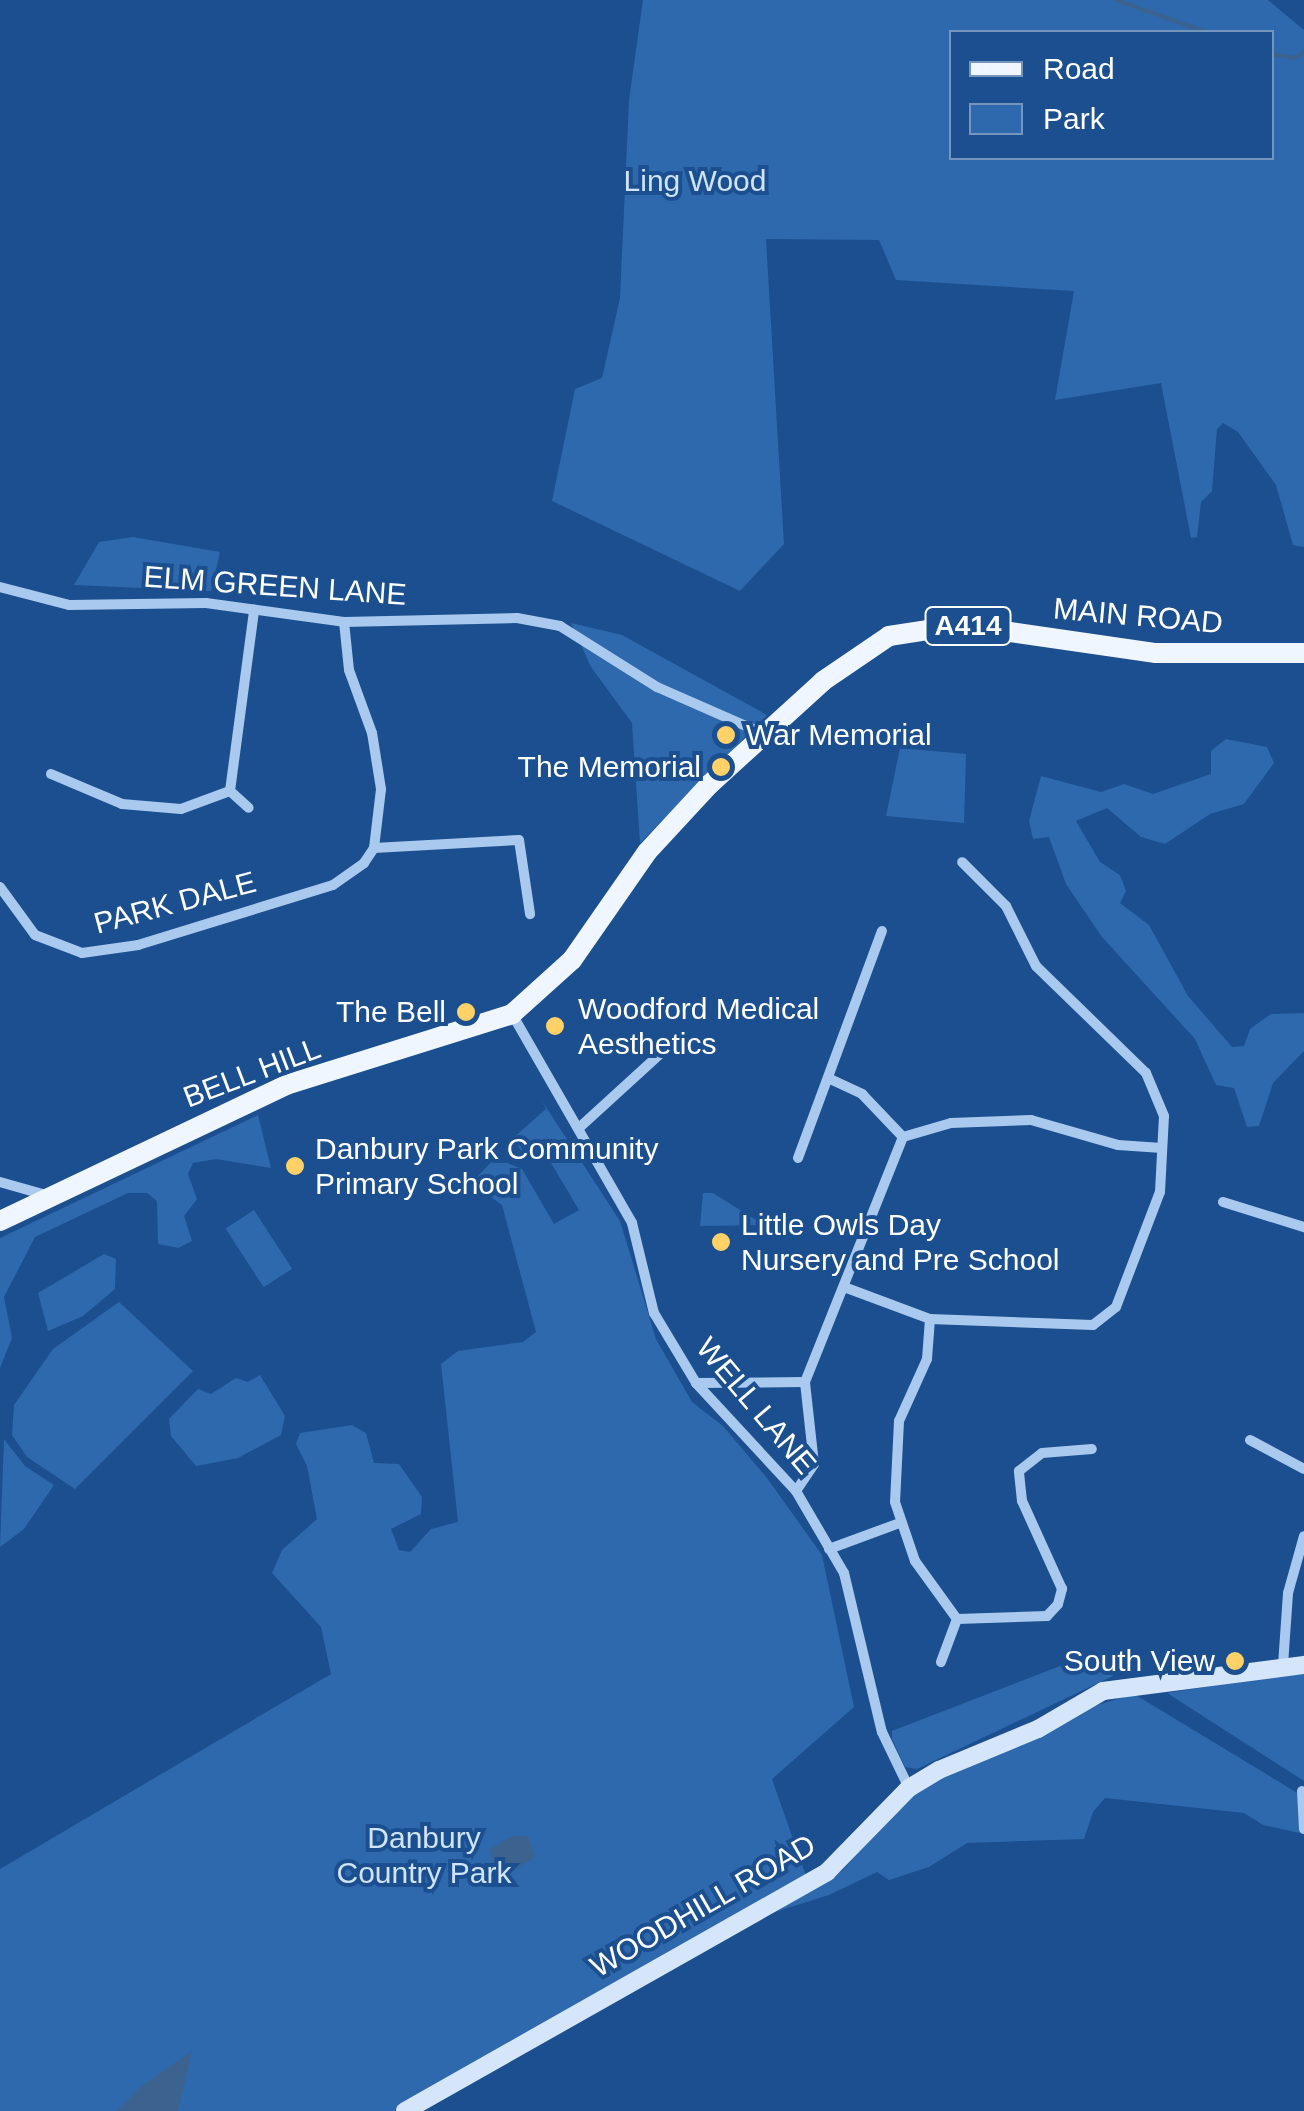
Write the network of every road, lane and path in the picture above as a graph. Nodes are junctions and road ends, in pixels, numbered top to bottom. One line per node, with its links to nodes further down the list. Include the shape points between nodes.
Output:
1 (0, 587): 2 (street, ELM GREEN LANE, via 68,604 170,602)
2 (254, 610): 3 (street, ELM GREEN LANE); 7 (street)
3 (344, 622): 5 (street, ELM GREEN LANE, via 517,618 560,626 657,686); 9 (street, via 349,670 372,732 381,790)
4 (1304, 652): 5 (main road, MAIN ROAD / A414, via 1156,654 997,628 922,630 889,636 852,657)
5 (762, 733): 14 (main road, BELL HILL / A414, via 647,852 546,990)
6 (51, 774): 7 (street, via 122,804 181,810)
7 (230, 791): 8 (street)
8 (249, 808)
9 (374, 848): 11 (street, PARK DALE, via 333,885 138,945 82,953 34,935); 12 (street, via 520,840 526,847)
10 (962, 862): 19 (street, via 1006,906 1036,966 1146,1072 1164,1116)
11 (0, 887)
12 (530, 914)
13 (882, 931): 16 (street)
14 (512, 1014): 17 (street, WELL LANE); 22 (main road, BELL HILL / A414, via 286,1085)
15 (672, 1043): 17 (street)
16 (828, 1078): 18 (street, via 862,1094); 20 (street)
17 (580, 1127): 28 (street, WELL LANE, via 632,1223 654,1313)
18 (902, 1137): 19 (street, via 950,1122 1031,1120 1118,1145); 26 (street)
19 (1162, 1148): 27 (street, via 1160,1192 1106,1319 1093,1325)
20 (798, 1158)
21 (3, 1185): 22 (street); 24 (street)
22 (51, 1195): 24 (main road, BELL HILL / A414)
23 (1224, 1202): 25 (street)
24 (3, 1220)
25 (1304, 1226)
26 (844, 1287): 27 (street); 29 (street)
27 (930, 1319): 34 (street, via 927,1360 898,1421)
28 (696, 1382): 29 (street); 33 (street, WELL LANE)
29 (804, 1382): 33 (street, via 814,1464)
30 (1250, 1440): 32 (street)
31 (1092, 1448): 37 (street, via 1042,1453 1020,1472 1022,1501 1062,1589 1058,1604 1047,1616)
32 (1304, 1469)
33 (796, 1491): 36 (street, WELL LANE)
34 (898, 1524): 36 (street); 37 (street)
35 (1304, 1536): 39 (street, via 1288,1593)
36 (829, 1549): 41 (street, WELL LANE, via 856,1614 882,1732)
37 (958, 1619): 38 (street)
38 (941, 1662)
39 (1282, 1665): 40 (street, WOODHILL ROAD); 41 (street, WOODHILL ROAD, via 1103,1691)
40 (1304, 1665)
41 (909, 1788): 44 (street, WOODHILL ROAD, via 827,1872)
42 (1302, 1791): 43 (street)
43 (1304, 1829)
44 (406, 2111)

